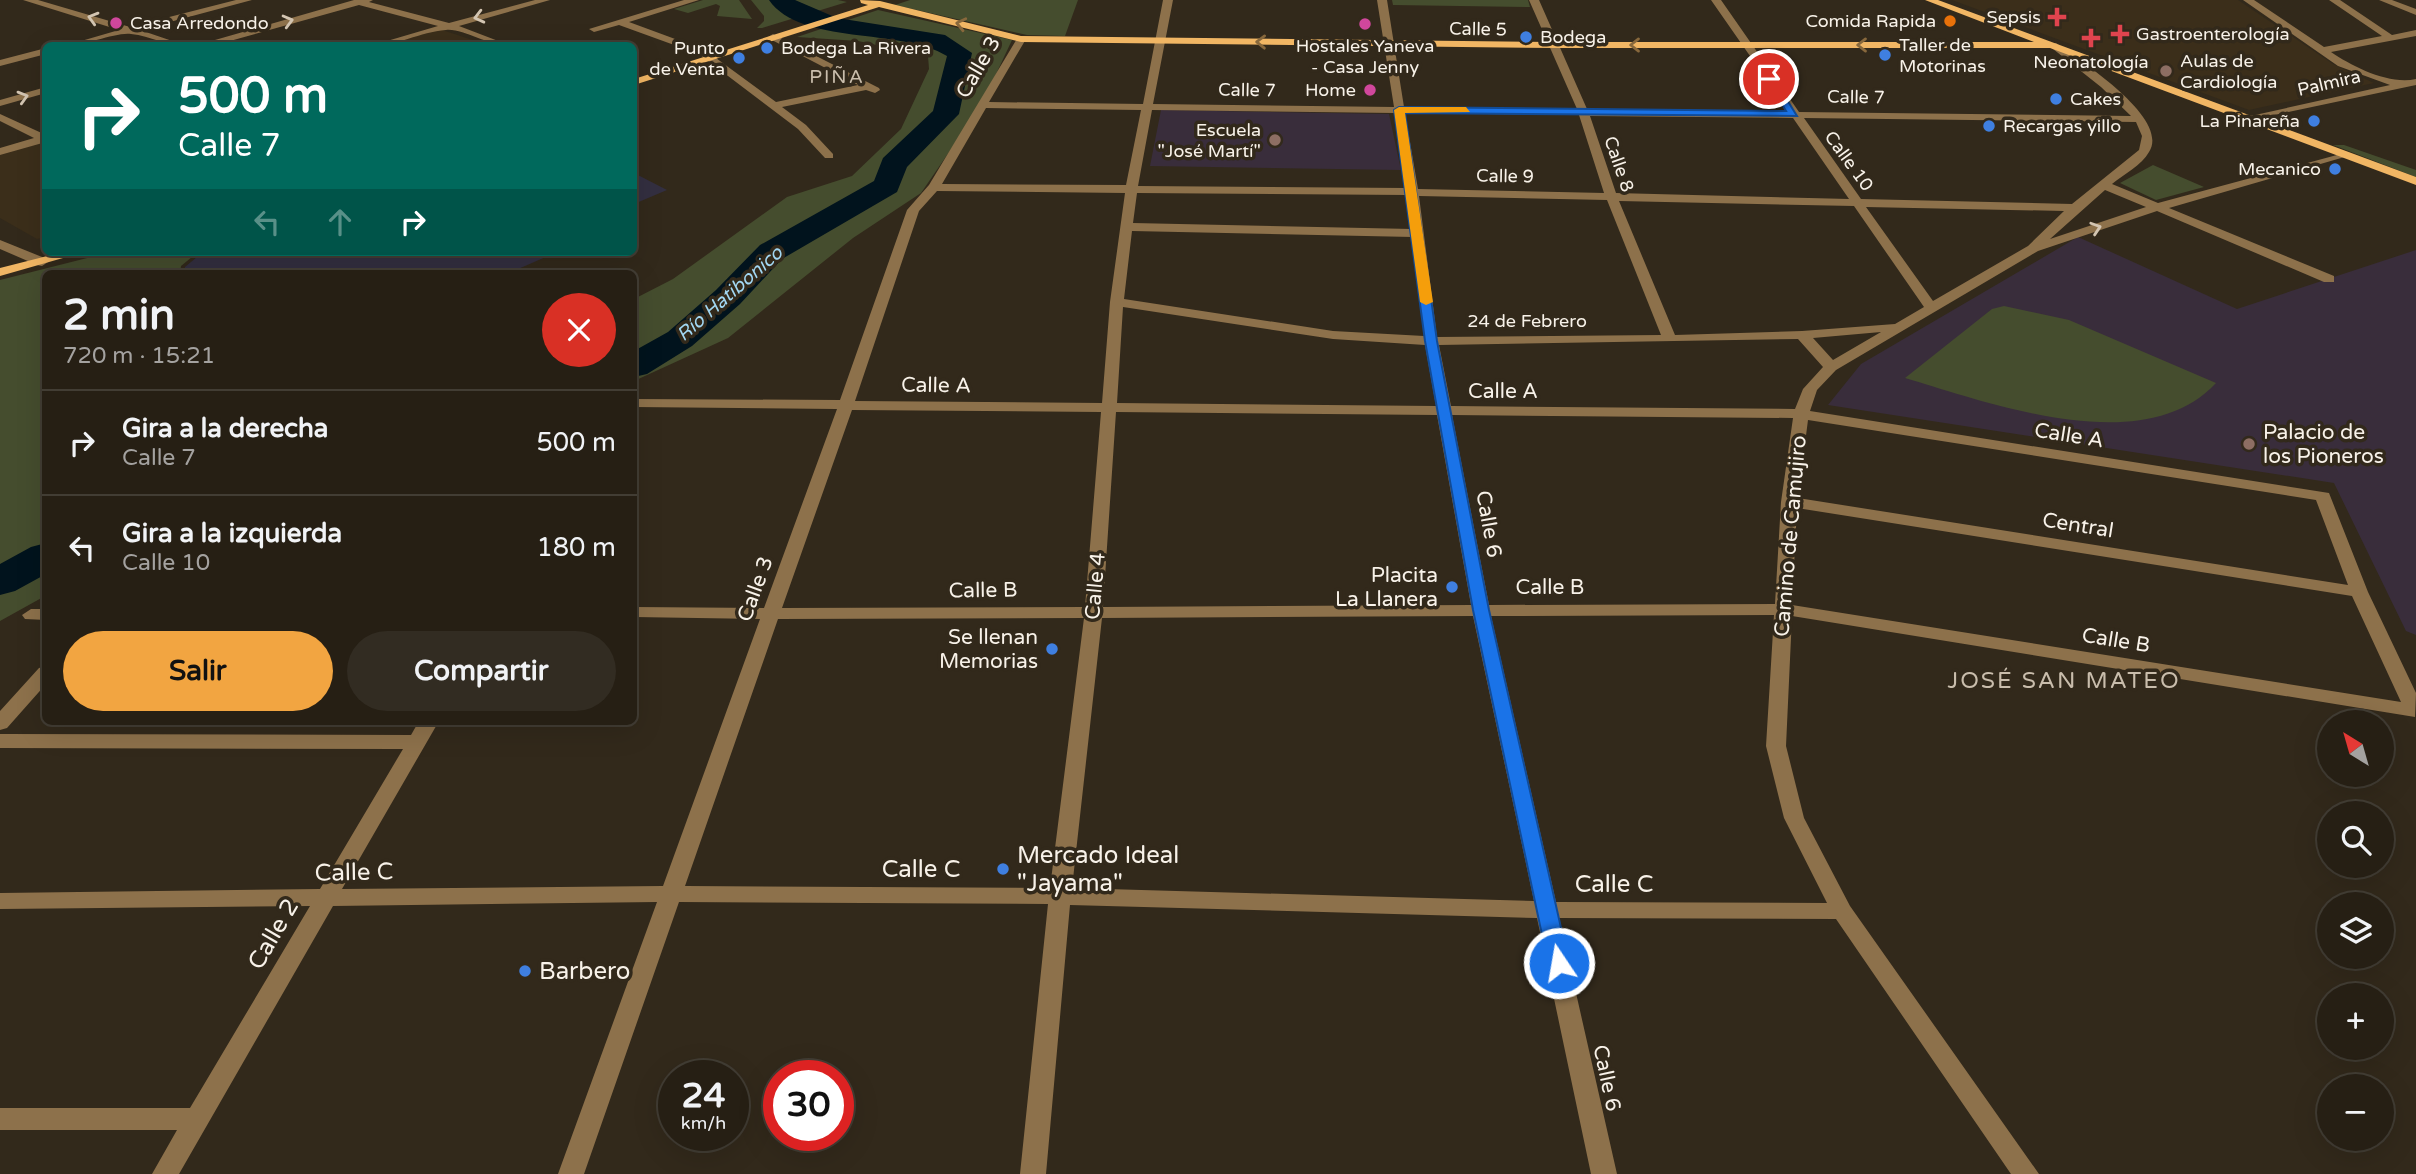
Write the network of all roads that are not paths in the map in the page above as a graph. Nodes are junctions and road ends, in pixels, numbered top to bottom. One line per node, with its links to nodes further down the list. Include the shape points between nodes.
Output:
1 (28, 0): 22 (street, one-way to 1)
2 (247, 0): 22 (street)
3 (346, 0): 15 (street)
4 (545, 0): 21 (street, one-way to 21)
5 (694, 0): 20 (street)
6 (892, 0): 18 (main road)
7 (1168, 0): 28 (street, Calle 4)
8 (1382, 0): 34 (street, Calle 6)
9 (1534, 0): 35 (street, Calle 8)
10 (1716, 0): 36 (street, Calle 10)
11 (1930, 0): 16 (main road)
12 (2248, 0): 38 (street)
13 (2334, 0): 26 (street)
14 (2384, 0): 19 (street)
15 (363, 1): 21 (street); 31 (street, one-way to 15)
16 (1943, 2): 37 (main road)
17 (866, 3): 18 (main road); 25 (main road); 25 (main road)
18 (878, 4): 27 (main road, Calle 5, one-way to 18)
19 (2416, 12)
20 (621, 22): 23 (street); 40 (street)
21 (446, 25): 32 (street); 33 (street)
22 (132, 29): 29 (street); 30 (street)
23 (594, 29)
24 (2416, 33): 26 (street)
25 (773, 35): 40 (main road); 49 (street, via 872,88)
26 (2390, 38): 38 (street)
27 (1021, 39): 28 (main road, Calle 5); 47 (street, Calle 3)
28 (1161, 41): 34 (main road, Calle 5, one-way to 28); 48 (street, Calle 4)
29 (84, 42)
30 (170, 42)
31 (214, 42)
32 (388, 42)
33 (495, 42)
34 (1389, 43): 35 (main road, Calle 5); 50 (street, Calle 6)
35 (1556, 45): 36 (main road, Calle 5, one-way to 35); 51 (street, Calle 8)
36 (1745, 45): 37 (main road, Calle 5, one-way to 36); 52 (street, Calle 10)
37 (2053, 45): 54 (street); 55 (main road)
38 (2320, 51): 44 (street, via 2342,64)
39 (42, 52): 41 (street)
40 (706, 55): 42 (main road); 43 (main road); 49 (street)
41 (0, 63)
42 (637, 73)
43 (637, 81)
44 (2411, 83): 55 (street, Palmira)
45 (42, 91): 46 (street, one-way to 45)
46 (0, 103)
47 (983, 105): 48 (street, Calle 7); 63 (street, Calle 3)
48 (1148, 106): 50 (street, Calle 7); 64 (street, Calle 4)
49 (773, 107): 60 (street, via 802,127)
50 (1399, 110): 51 (street, Calle 7); 65 (street, Calle 6)
51 (1583, 111): 52 (street, Calle 7); 66 (street, Calle 8)
52 (1793, 114): 54 (street, Calle 7); 67 (street, Calle 10)
53 (0, 117): 56 (street)
54 (2139, 119): 62 (street, Camino de Camujiro, via 2148,140 2144,152)
55 (2250, 119): 59 (main road)
56 (42, 138)
57 (42, 140): 58 (street)
58 (0, 152)
59 (2344, 154): 61 (main road); 68 (street)
60 (828, 156)
61 (2416, 181)
62 (2104, 185): 68 (street); 69 (street, Camino de Camujiro)
63 (934, 187): 64 (street, Calle 9); 88 (street, Calle 3, via 913,210)
64 (1131, 190): 65 (street, Calle 9); 70 (street, Calle 4)
65 (1413, 192): 66 (street, Calle 9); 71 (street, Calle 6)
66 (1611, 196): 67 (street, Calle 9); 84 (street, Calle 8)
67 (1857, 202): 69 (street, Calle 9); 81 (street, Calle 10)
68 (2158, 207): 73 (street, one-way to 68); 79 (street)
69 (2075, 208): 73 (street, Camino de Camujiro)
70 (1126, 227): 71 (street); 80 (street, Calle 4)
71 (1419, 233): 85 (street, Calle 6)
72 (0, 244): 74 (street)
73 (2032, 249): 81 (street, Camino de Camujiro)
74 (30, 255): 75 (street); 77 (main road)
75 (42, 256)
76 (44, 256): 78 (main road)
77 (0, 262)
78 (0, 272)
79 (2329, 279)
80 (1117, 302): 85 (street, 24 de Febrero, via 1333,335); 89 (street, Calle 4)
81 (1931, 308): 82 (street, Camino de Camujiro)
82 (1897, 327): 83 (street, 24 de Febrero); 86 (street, Camino de Camujiro)
83 (1802, 335): 84 (street, 24 de Febrero); 86 (street)
84 (1670, 340): 85 (street, 24 de Febrero)
85 (1431, 341): 90 (street, Calle 6)
86 (1831, 367): 91 (street, Camino de Camujiro, via 1811,389)
87 (637, 403): 88 (street, Calle A)
88 (846, 405): 89 (street, Calle A); 98 (street, Calle 3)
89 (1109, 409): 90 (street, Calle A); 96 (street, Calle 4)
90 (1445, 412): 91 (street, Calle A); 94 (street, Calle 6)
91 (1801, 414): 92 (street, Camino de Camujiro); 93 (street, Calle A, via 2323,496)
92 (1789, 502): 93 (street, Central); 95 (street, Camino de Camujiro)
93 (2360, 592): 100 (street)
94 (1481, 610): 95 (street, Calle B); 96 (street, Calle B); 109 (street, Calle 6)
95 (1784, 610): 100 (street, Calle B); 110 (street, Camino de Camujiro, via 1776,746 1794,818)
96 (1094, 611): 98 (street, Calle B); 106 (street, Calle 4)
97 (637, 612): 98 (street, Calle B)
98 (769, 614): 105 (street, Calle 3)
99 (42, 676): 101 (street)
100 (2416, 711)
101 (0, 723)
102 (427, 725): 104 (street, Calle 2)
103 (0, 741): 104 (street)
104 (417, 742): 107 (street, Calle 2)
105 (673, 894): 106 (street, Calle C); 107 (street, Calle C); 114 (street, Calle 3)
106 (1060, 896): 109 (street, Calle C); 115 (street, Calle 4)
107 (324, 898): 108 (street, Calle C); 112 (street, Calle 2)
108 (0, 901)
109 (1548, 910): 110 (street, Calle C); 116 (street, Calle 6)
110 (1842, 911): 117 (street, Camino de Camujiro)
111 (0, 1119): 112 (street)
112 (197, 1119): 113 (street, Calle 2)
113 (165, 1174)
114 (571, 1174)
115 (1033, 1174)
116 (1604, 1174)
117 (2026, 1174)

